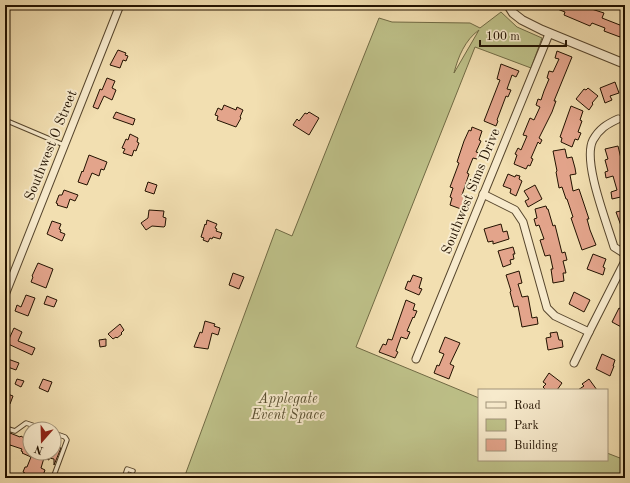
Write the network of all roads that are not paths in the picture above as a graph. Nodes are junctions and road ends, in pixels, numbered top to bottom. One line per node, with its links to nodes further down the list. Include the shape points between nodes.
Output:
1 (120, 5): 7 (street, Southwest O Street)
2 (508, 5): 3 (street, via 522,20)
3 (550, 34): 4 (street); 8 (street, Southwest Sims Drive)
4 (625, 64)
5 (618, 119): 9 (street, via 603,126 592,141 590,158 614,246)
6 (5, 120): 7 (lane)
7 (64, 145): 11 (street, Southwest O Street)
8 (484, 194): 12 (street, via 515,210 523,222 547,308 555,316); 13 (street, Southwest Sims Drive)
9 (625, 254)
10 (625, 261): 12 (street)
11 (5, 295)
12 (588, 332): 14 (street)
13 (416, 359)
14 (574, 363)
15 (22, 426): 16 (lane, via 15,431)
16 (5, 428)
17 (62, 436): 18 (lane, via 68,440)
18 (62, 455)
19 (60, 461): 21 (lane)
20 (133, 471): 22 (lane, via 127,469)
21 (53, 478)
22 (124, 478)

